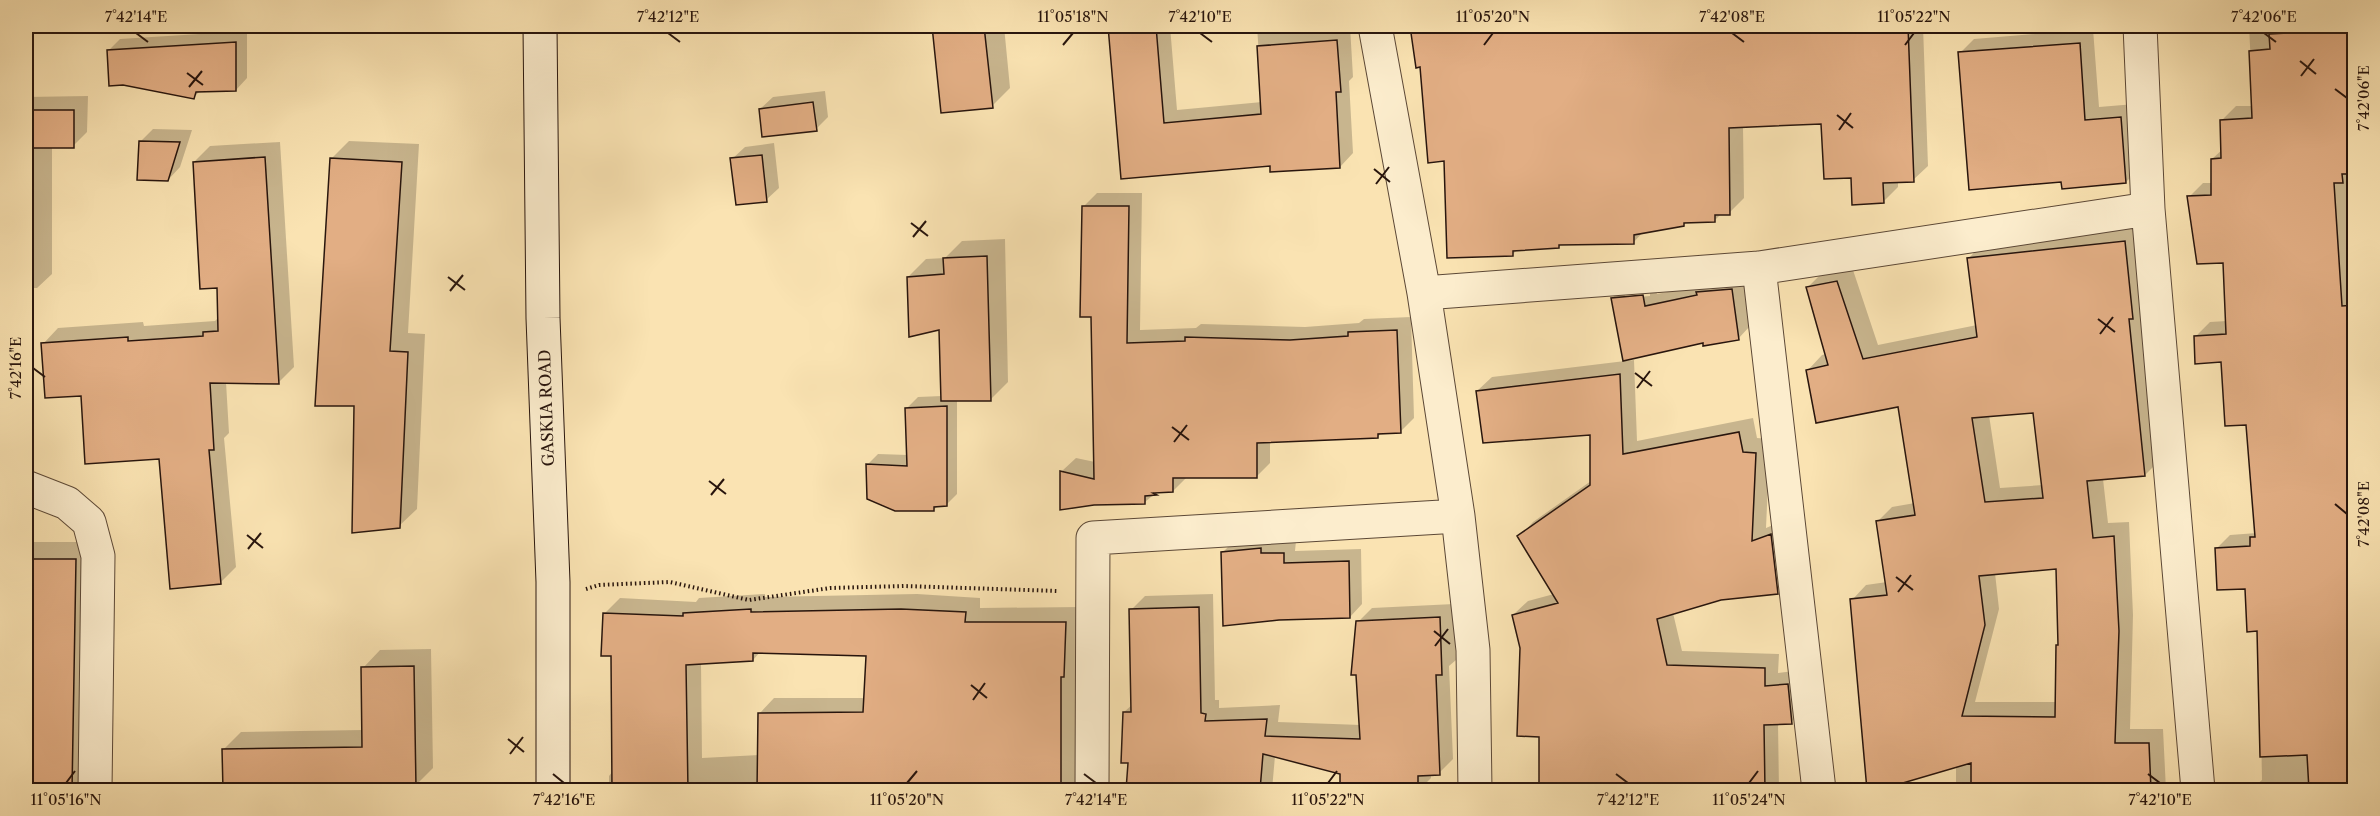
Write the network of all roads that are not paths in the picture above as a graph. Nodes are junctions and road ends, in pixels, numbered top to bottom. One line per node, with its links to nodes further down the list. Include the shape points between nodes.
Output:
1 (540, 26): 10 (street, GASKIA ROAD, via 543,318 553,582)
2 (1376, 26): 6 (street)
3 (2140, 26): 4 (street)
4 (2148, 209): 5 (street); 14 (street)
5 (1759, 268): 6 (street); 13 (street)
6 (1424, 293): 8 (street)
7 (26, 487): 9 (street, via 67,503 89,522 98,556)
8 (1458, 516): 11 (street, via 1093,538); 12 (street, via 1473,650)
9 (94, 790)
10 (553, 790)
11 (1092, 790)
12 (1475, 790)
13 (1819, 790)
14 (2198, 790)

